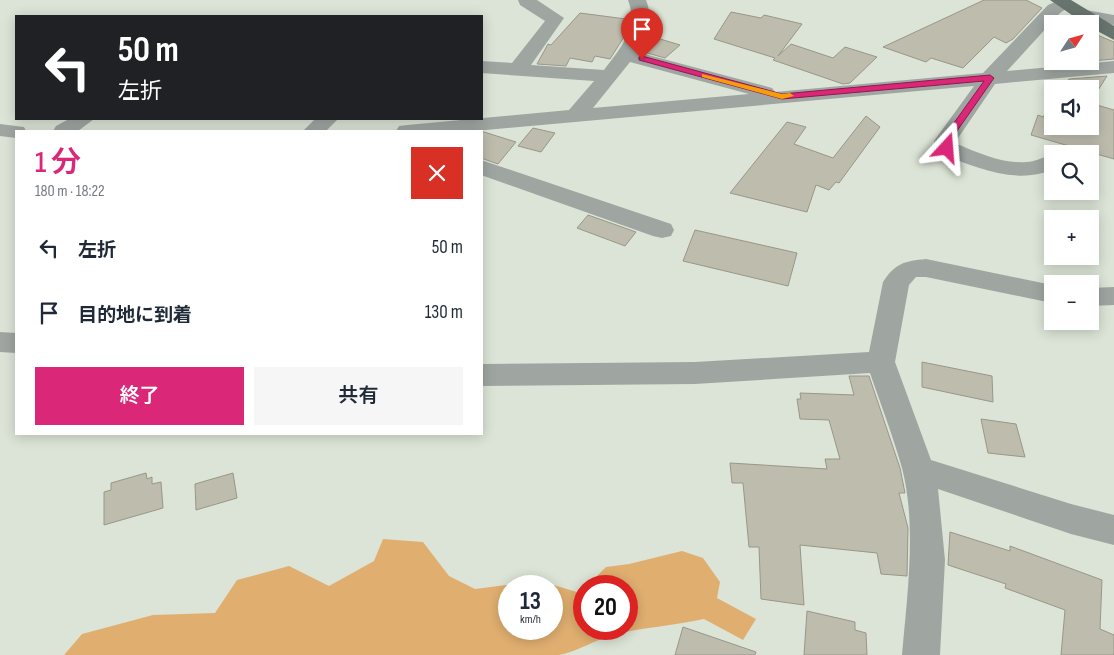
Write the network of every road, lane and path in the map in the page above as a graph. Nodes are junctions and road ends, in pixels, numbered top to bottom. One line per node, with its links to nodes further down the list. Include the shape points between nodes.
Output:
1 (637, 0): 6 (street, via 642,9 640,29)
2 (526, 1): 9 (street, via 554,18 554,22)
3 (1068, 6): 4 (street); 5 (main road); 11 (street, via 1054,9)
4 (1114, 20)
5 (1114, 34)
6 (624, 54): 10 (street); 12 (street)
7 (483, 67): 9 (street)
8 (1114, 67): 11 (street)
9 (517, 70): 10 (street)
10 (607, 76): 13 (street)
11 (990, 78): 12 (street); 21 (street, via 945,141 947,148 1011,169 1032,171)
12 (782, 96): 13 (street)
13 (574, 117): 19 (street)
14 (81, 120): 17 (street)
15 (326, 120): 18 (street)
16 (0, 130): 20 (street)
17 (66, 130)
18 (315, 130)
19 (419, 130)
20 (15, 132)
21 (1044, 166)
22 (483, 168): 23 (street)
23 (662, 230)
24 (1044, 292): 29 (street, via 926,268 909,269 896,282)
25 (1114, 296): 26 (street)
26 (1099, 297)
27 (0, 342): 28 (street)
28 (15, 343)
29 (881, 362): 30 (street, via 695,373); 31 (street)
30 (483, 375)
31 (918, 469): 32 (street); 33 (street, via 928,560)
32 (1114, 530)
33 (921, 655)

